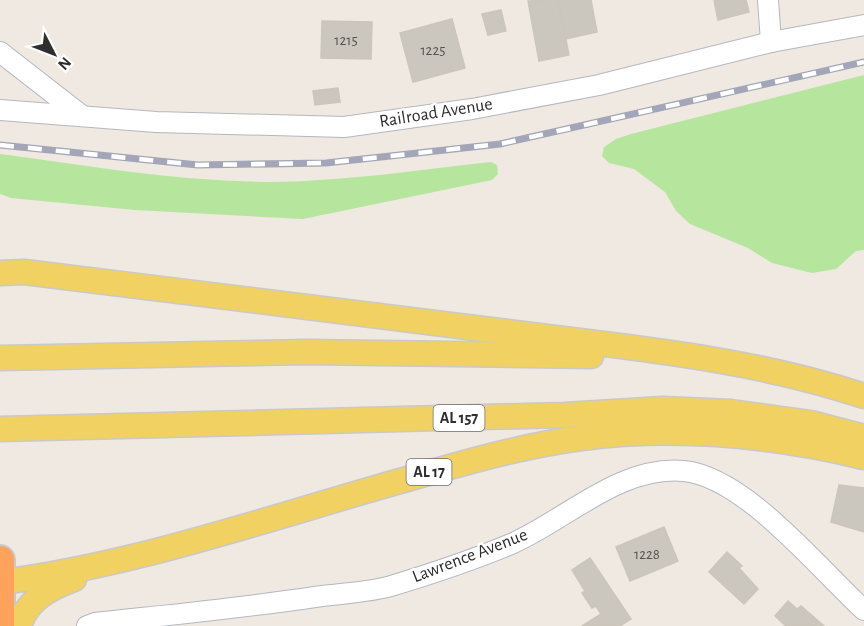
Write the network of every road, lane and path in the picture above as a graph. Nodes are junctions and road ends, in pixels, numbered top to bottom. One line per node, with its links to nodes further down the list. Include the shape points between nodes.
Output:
1 (768, 0): 3 (street)
2 (864, 25): 3 (street, Railroad Avenue)
3 (771, 42): 6 (street, Railroad Avenue, via 599,85 472,109 344,127 190,124)
4 (0, 52): 6 (street)
5 (0, 110): 6 (street, Railroad Avenue)
6 (81, 115)
7 (0, 265): 8 (main road)
8 (24, 272): 9 (main road); 11 (main road, via 655,351)
9 (0, 273)
10 (0, 358): 11 (main road, via 307,352 583,356 684,360)
11 (766, 371): 12 (main road)
12 (864, 396)
13 (0, 429): 14 (main road, AL 157, via 542,416 663,409 731,412 811,423)
14 (864, 437)
15 (864, 457): 16 (main road, AL 17, via 810,444 742,435 653,433 581,438 486,456)
16 (108, 565): 17 (main road, AL 17); 20 (main road, via 38,597 23,614)
17 (1, 575): 19 (highway)
18 (864, 610): 21 (street, Lawrence Avenue, via 737,492 711,477 667,471 619,484 512,543 390,586)
19 (0, 626)
20 (19, 626)
21 (87, 626)

